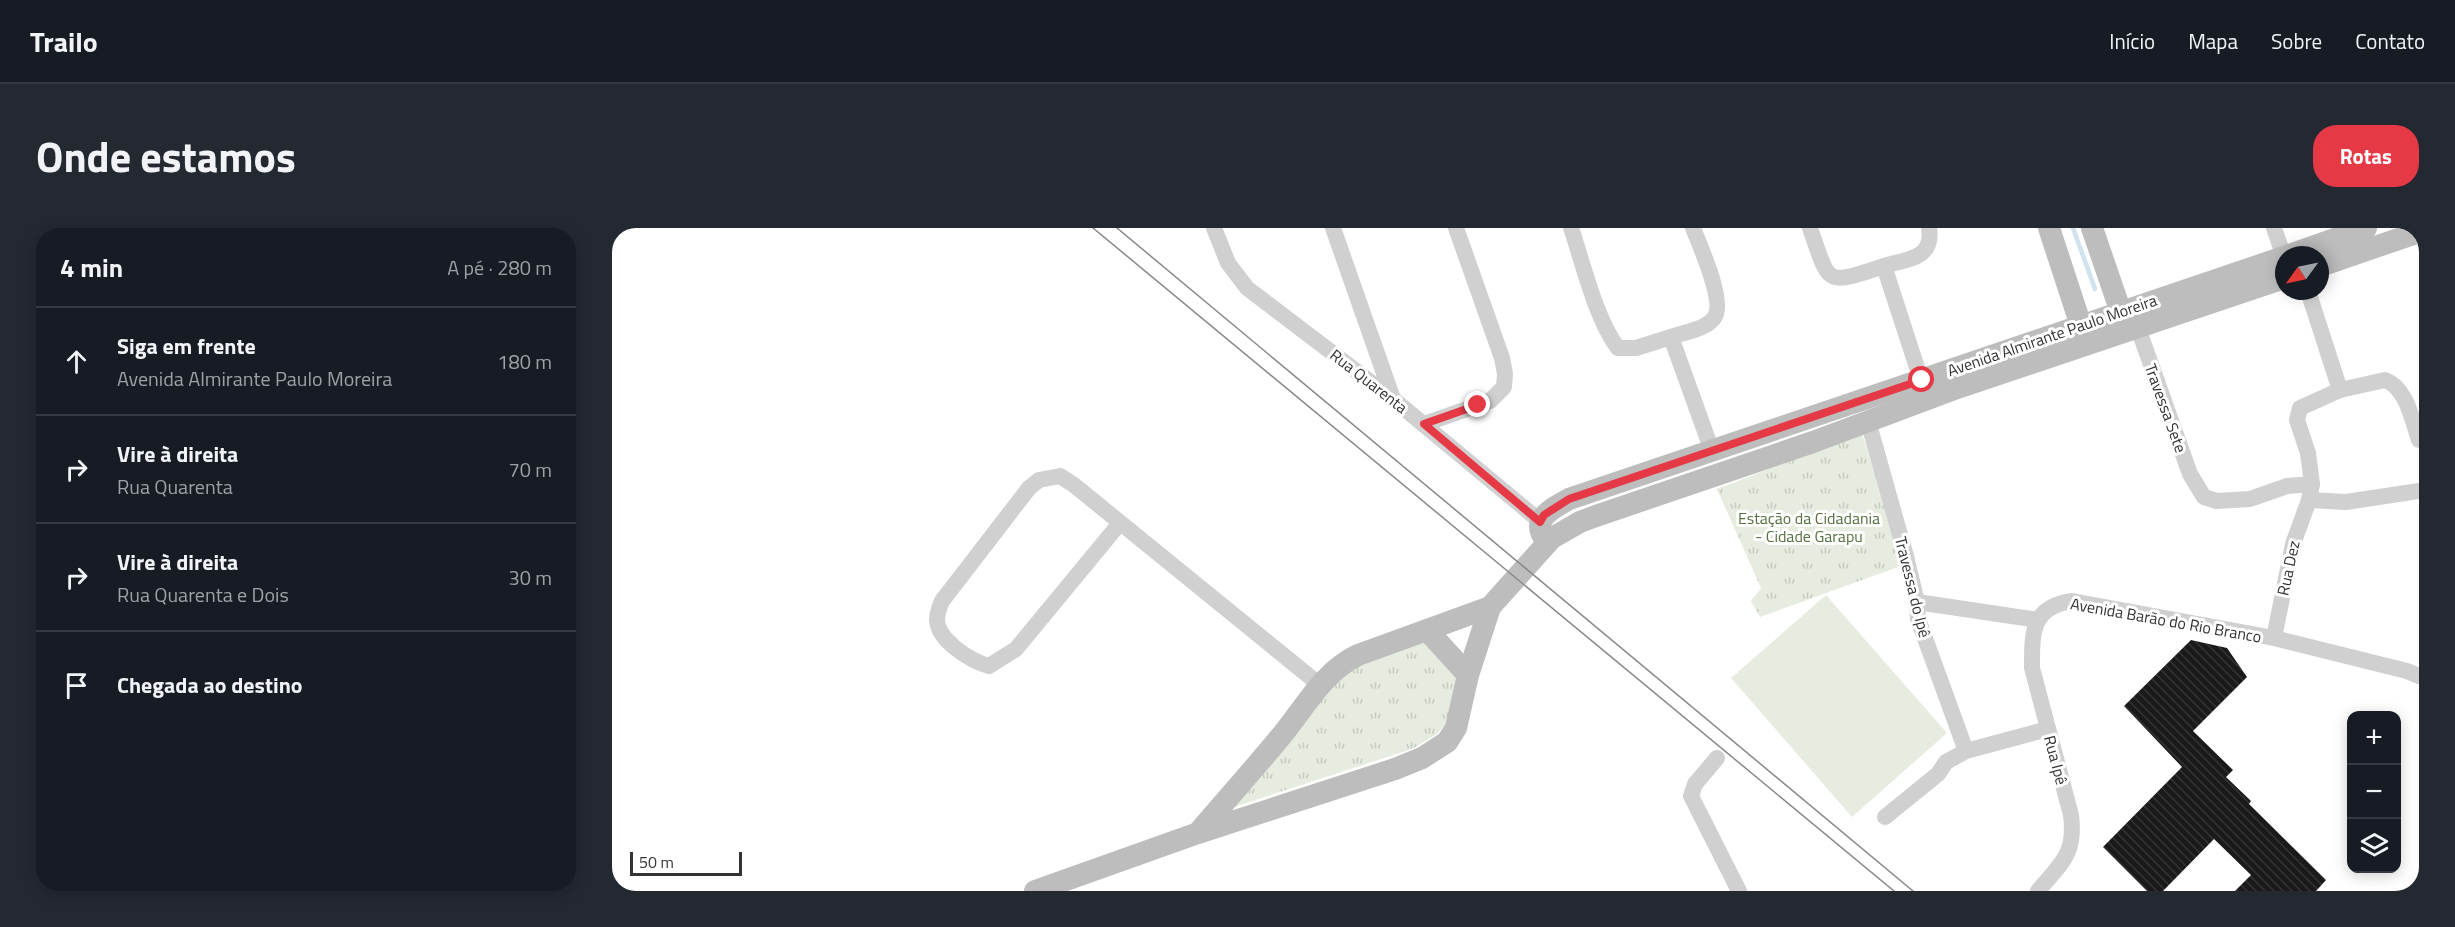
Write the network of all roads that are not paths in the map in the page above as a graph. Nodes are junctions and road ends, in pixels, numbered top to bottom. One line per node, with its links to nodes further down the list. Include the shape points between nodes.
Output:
1 (1214, 228): 25 (street, Rua Quarenta, via 1228,263 1247,288)
2 (1333, 228): 25 (street)
3 (1456, 228): 27 (street, via 1502,358 1504,387 1490,401)
4 (1571, 228): 22 (street, via 1603,321 1618,348 1636,348)
5 (1693, 228): 22 (street, via 1718,309 1704,326)
6 (1810, 228): 17 (street, via 1822,266 1834,278 1845,279)
7 (1929, 228): 17 (street, via 1927,250)
8 (2049, 228): 21 (main road)
9 (2092, 228): 20 (main road)
10 (2274, 228): 13 (street)
11 (2366, 228): 14 (main road)
12 (2419, 232): 16 (main road)
13 (2280, 246)
14 (2315, 246)
15 (2275, 261): 20 (main road, Avenida Almirante Paulo Moreira)
16 (2329, 263)
17 (1884, 266): 23 (street)
18 (2275, 281): 20 (main road, Avenida Almirante Paulo Moreira)
19 (2311, 300): 24 (street)
20 (2129, 323): 21 (main road, Avenida Almirante Paulo Moreira); 33 (street, Travessa Sete, via 2196,487 2204,497 2217,501 2250,499 2287,486)
21 (2084, 334): 23 (main road, Avenida Almirante Paulo Moreira); 26 (main road, Avenida Almirante Paulo Moreira)
22 (1671, 337): 30 (street)
23 (1922, 380): 28 (main road, Avenida Almirante Paulo Moreira)
24 (2340, 390): 29 (street, via 2375,381 2392,382 2404,398); 33 (street, via 2306,404 2298,413 2310,459)
25 (1393, 399): 27 (street, Rua Quarenta)
26 (1868, 421): 31 (main road, Avenida Almirante Paulo Moreira); 36 (street, Travessa do Ipê)
27 (1424, 424): 35 (street, Rua Quarenta)
28 (1750, 438): 30 (main road, Avenida Almirante Paulo Moreira); 31 (main road)
29 (2419, 440)
30 (1712, 451): 35 (main road, Avenida Almirante Paulo Moreira, via 1569,499 1544,515)
31 (1758, 461): 35 (main road, Avenida Almirante Paulo Moreira)
32 (2419, 491): 33 (street, via 2346,502)
33 (2311, 492): 40 (street, Rua Dez, via 2292,544)
34 (1120, 523): 34 (street, via 1060,476 1039,480 942,601 937,622 941,633 979,663 989,666 1002,660 1016,649); 43 (street)
35 (1544, 532): 37 (main road, Avenida Almirante Paulo Moreira)
36 (1917, 602): 38 (street); 45 (street, Travessa do Ipê, via 1918,619)
37 (1490, 607): 39 (main road, Avenida Almirante Paulo Moreira); 41 (main road, Avenida Almirante Paulo Moreira)
38 (2038, 620): 40 (street, Avenida Barão do Rio Branco, via 2044,610 2072,601); 44 (street, Rua Ipê, via 2032,669)
39 (1427, 630): 41 (main road); 43 (main road, Avenida Almirante Paulo Moreira, via 1347,660)
40 (2274, 638): 42 (street, Avenida Barão do Rio Branco)
41 (1468, 675): 48 (main road, Avenida Almirante Paulo Moreira, via 1456,728 1447,742 1422,758)
42 (2419, 676)
43 (1320, 685): 48 (main road, Avenida Almirante Paulo Moreira)
44 (2048, 729): 45 (street); 51 (street, Rua Ipê, via 2073,835 2070,850)
45 (1966, 752): 47 (street, via 1946,762 1938,774)
46 (1717, 758): 50 (street, via 1695,784 1691,796)
47 (1885, 817)
48 (1198, 833): 49 (main road, Avenida Almirante Paulo Moreira)
49 (1035, 891)
50 (1739, 891)
51 (2037, 891)

